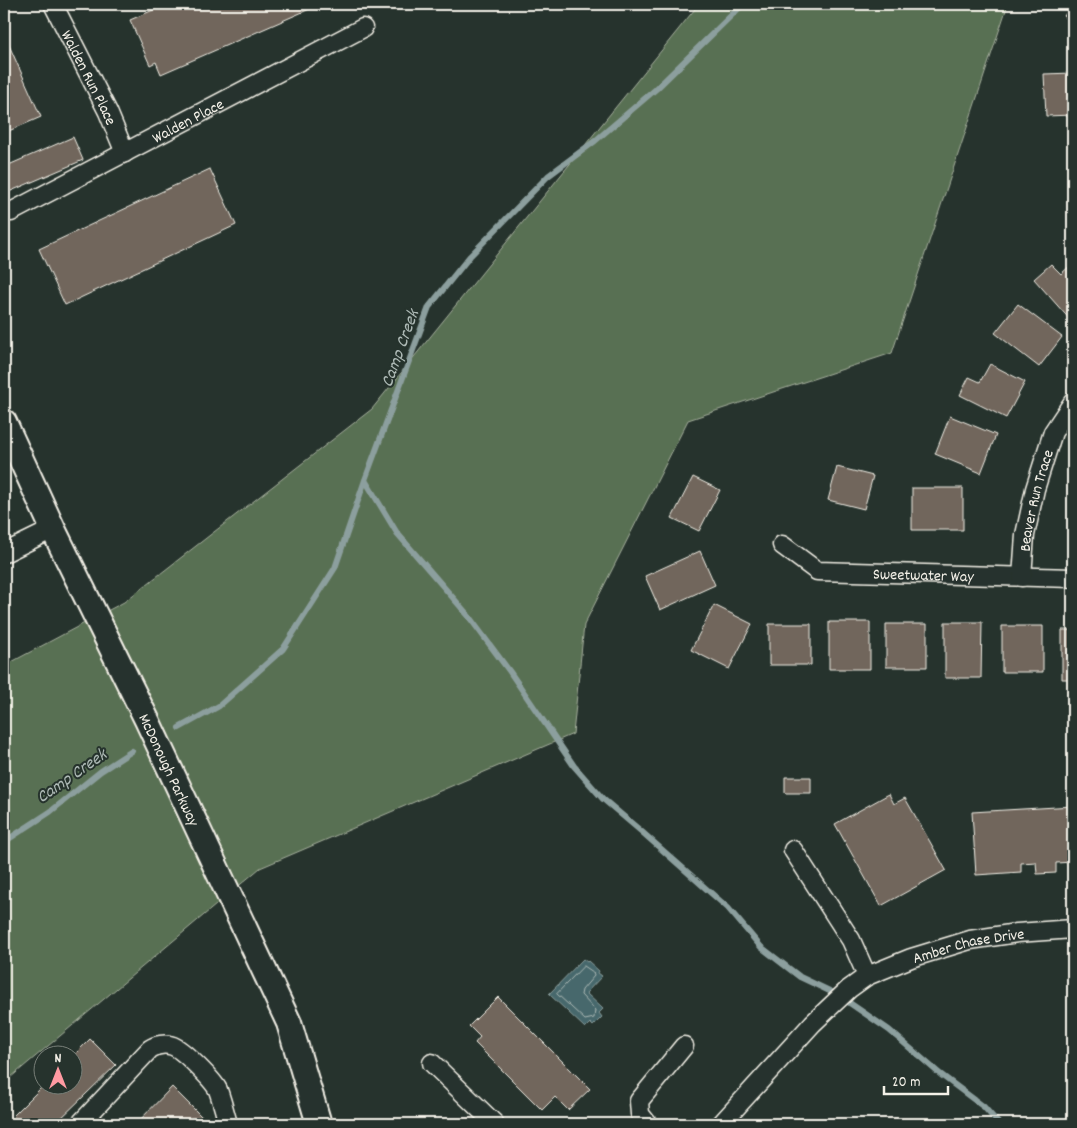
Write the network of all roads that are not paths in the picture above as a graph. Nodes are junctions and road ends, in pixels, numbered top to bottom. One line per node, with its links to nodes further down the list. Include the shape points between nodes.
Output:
1 (53, 4): 3 (street, Walden Run Place, via 108,112)
2 (362, 28): 3 (street, Walden Place)
3 (125, 153): 4 (street, Walden Place)
4 (11, 212)
5 (1073, 402): 10 (street, Beaver Run Trace, via 1053,432 1035,490 1025,535)
6 (4, 422): 7 (street, McDonough Parkway)
7 (53, 529): 9 (street); 19 (street, McDonough Parkway, via 289,1022)
8 (782, 545): 10 (street, Sweetwater Way, via 817,571)
9 (4, 553)
10 (1022, 577): 11 (street, Sweetwater Way)
11 (1073, 578)
12 (793, 850): 14 (street, via 850,940)
13 (1073, 929): 14 (street, Amber Chase Drive, via 970,940)
14 (867, 976): 22 (street, Amber Chase Drive, via 813,1022)
15 (684, 1046): 21 (street, via 639,1101 640,1114)
16 (432, 1064): 20 (street)
17 (80, 1124): 18 (street, via 144,1054 154,1046 164,1045 178,1049 209,1077 218,1090)
18 (228, 1124)
19 (319, 1124)
20 (495, 1124)
21 (648, 1124)
22 (720, 1124)

